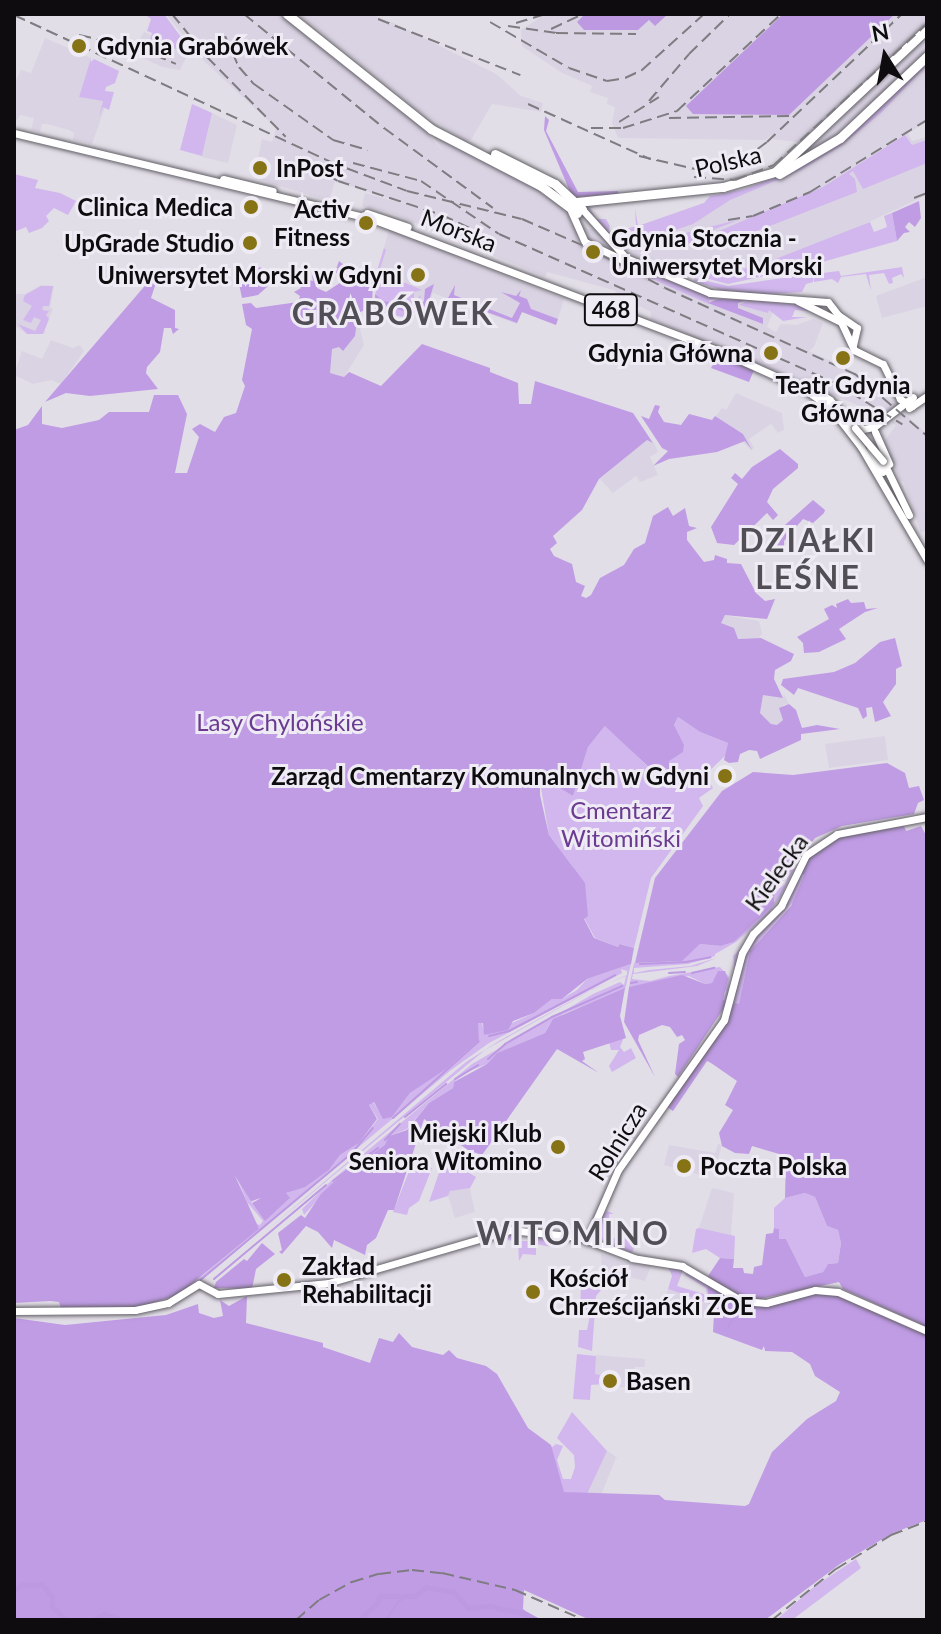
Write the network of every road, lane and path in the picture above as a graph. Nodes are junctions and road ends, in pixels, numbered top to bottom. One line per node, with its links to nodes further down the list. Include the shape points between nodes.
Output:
1 (287, 14): 8 (highway, via 424,124)
2 (295, 14): 8 (highway, via 427,120 558,182)
3 (927, 29): 6 (highway, Polska)
4 (927, 56): 7 (highway, Polska, via 847,132)
5 (14, 131): 13 (main road, Morska / 468, via 384,216 752,361); 15 (main road, Morska / 468, via 401,229 731,356 804,389)
6 (801, 149): 7 (highway, via 810,152); 8 (highway, Polska, via 775,172 742,183)
7 (809, 159): 8 (highway, Polska, via 735,189)
8 (576, 207): 9 (main road, via 628,260); 9 (main road, via 581,232 594,247 639,270)
9 (660, 274): 10 (main road, via 722,297)
10 (812, 303): 11 (main road, via 842,323); 11 (main road, via 828,302 857,328)
11 (853, 346): 14 (main road, via 883,365 898,395)
12 (927, 395): 14 (main road)
13 (830, 400): 15 (main road); 16 (main road, Morska / 468, bridge, via 883,461)
14 (910, 402): 15 (main road)
15 (867, 436): 16 (main road); 18 (main road, 468)
16 (903, 503): 17 (main road, 468)
17 (927, 553)
18 (927, 560)
19 (923, 818): 20 (main road, Kielecka, via 842,832 810,852 781,906 742,953 726,1016)
20 (667, 1100): 21 (main road, Rolnicza, via 618,1170)
21 (586, 1240): 22 (main road, via 497,1232 332,1282 214,1294 199,1284 171,1302 146,1309); 23 (main road, via 634,1258 682,1266 742,1301 771,1302 815,1290 838,1292)
22 (14, 1312)
23 (927, 1331)

